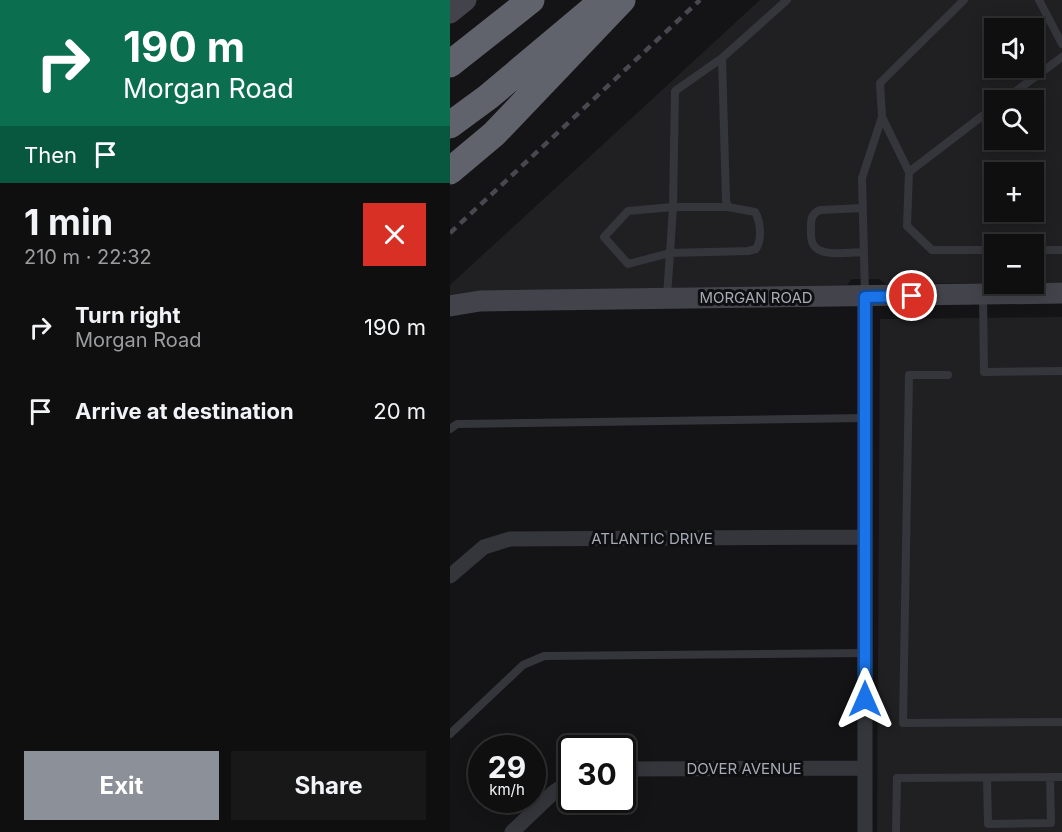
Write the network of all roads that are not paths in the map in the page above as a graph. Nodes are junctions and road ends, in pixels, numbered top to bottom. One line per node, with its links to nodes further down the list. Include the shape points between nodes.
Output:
1 (466, 0): 8 (street)
2 (531, 0): 12 (highway)
3 (604, 0): 16 (highway)
4 (622, 0): 17 (highway, via 494,134)
5 (787, 0): 11 (lane)
6 (964, 0): 15 (lane, via 880,83)
7 (1039, 0): 9 (lane)
8 (450, 13)
9 (1062, 44)
10 (1062, 57): 13 (lane)
11 (722, 58): 19 (lane, via 675,91); 20 (lane)
12 (450, 64)
13 (1017, 90)
14 (984, 116): 18 (lane)
15 (882, 117): 18 (lane); 21 (lane, via 862,178)
16 (450, 125)
17 (450, 171)
18 (909, 172): 22 (lane, via 907,226 932,250)
19 (673, 207): 20 (lane); 26 (lane); 26 (lane, via 628,211 604,237 628,264)
20 (728, 207): 26 (lane, via 755,212 759,219 756,249)
21 (863, 208): 25 (lane); 25 (lane, via 820,210 811,218 816,249)
22 (984, 250)
23 (1044, 250): 24 (lane)
24 (1062, 250)
25 (864, 252): 29 (lane)
26 (670, 253): 30 (lane)
27 (1062, 293): 28 (street, MORGAN ROAD)
28 (983, 295): 29 (street, MORGAN ROAD); 32 (lane, via 984,372)
29 (865, 297): 30 (street, MORGAN ROAD); 34 (street)
30 (667, 298): 31 (street, MORGAN ROAD, via 480,301)
31 (450, 306)
32 (1062, 371)
33 (948, 375): 39 (lane, via 909,375 903,723)
34 (865, 418): 35 (lane, via 466,424); 36 (street)
35 (450, 429)
36 (865, 537): 37 (street, ATLANTIC DRIVE, via 510,539 484,547); 38 (street)
37 (450, 576)
38 (865, 653): 40 (lane, via 544,656 523,666); 41 (street)
39 (1062, 722)
40 (450, 734)
41 (865, 768): 42 (street, DOVER AVENUE); 48 (street)
42 (636, 769)
43 (1050, 777): 44 (lane); 45 (lane); 45 (lane, via 1051,823 988,824)
44 (1062, 777)
45 (987, 778): 49 (lane, via 897,778)
46 (558, 789): 47 (street)
47 (512, 832)
48 (865, 832)
49 (896, 832)

